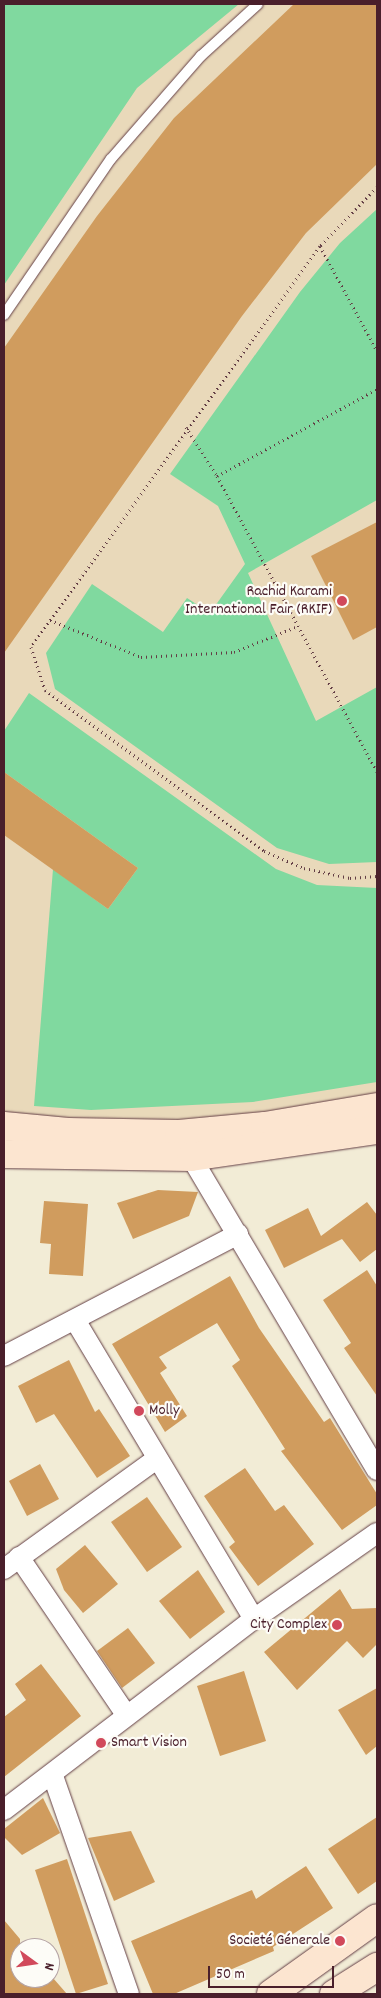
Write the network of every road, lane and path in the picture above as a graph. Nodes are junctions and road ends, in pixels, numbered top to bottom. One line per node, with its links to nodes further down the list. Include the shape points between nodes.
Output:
1 (258, 4): 4 (lane, via 201,56 111,159)
2 (377, 187): 3 (path)
3 (320, 246): 5 (path); 7 (path)
4 (4, 315)
5 (377, 351)
6 (377, 389): 8 (path)
7 (186, 427): 8 (path); 9 (path)
8 (217, 476): 10 (path)
9 (50, 620): 10 (path, via 141,657 234,652); 12 (path, via 31,648 45,690 264,851 304,868 350,878)
10 (298, 626): 11 (path)
11 (377, 772)
12 (377, 876)
13 (377, 1108): 14 (street, via 265,1126 179,1134 68,1132)
14 (4, 1126)
15 (377, 1130): 17 (street)
16 (5, 1155): 17 (street)
17 (191, 1157): 18 (street)
18 (238, 1234): 19 (street); 22 (street)
19 (76, 1320): 20 (street); 21 (street)
20 (4, 1356)
21 (155, 1460): 24 (street); 25 (street)
22 (377, 1470)
23 (377, 1533): 25 (street)
24 (11, 1563): 26 (street)
25 (254, 1619): 26 (street)
26 (128, 1716): 27 (street)
27 (53, 1776): 28 (street); 31 (street)
28 (4, 1810)
29 (377, 1918): 32 (street)
30 (377, 1967): 33 (street)
31 (129, 1994)
32 (271, 1994)
33 (334, 1994)

